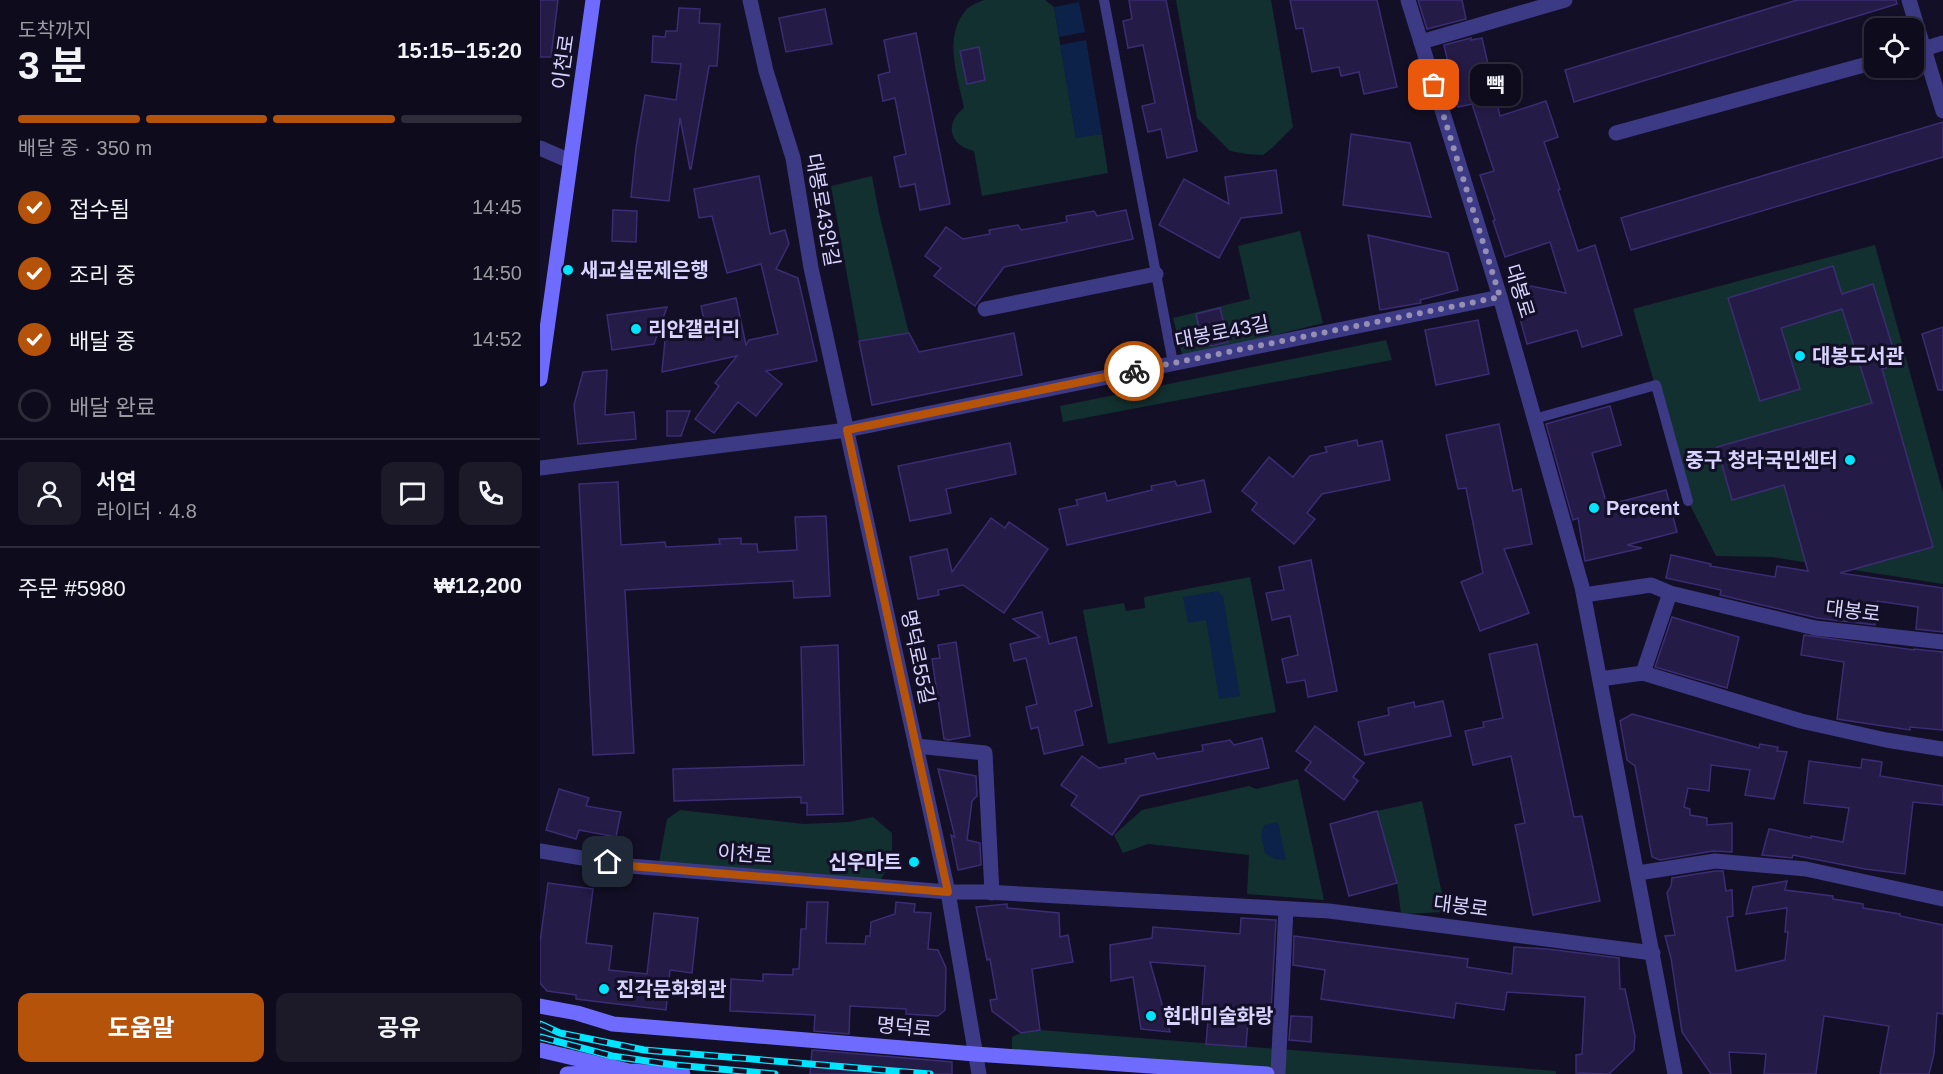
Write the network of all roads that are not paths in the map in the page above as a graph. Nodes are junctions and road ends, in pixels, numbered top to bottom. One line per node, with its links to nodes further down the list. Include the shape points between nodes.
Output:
1 (592, 0): 16 (main road, 이천로)
2 (750, 0): 23 (street, 대봉로43안길, via 766,71 793,158 811,268)
3 (1104, 0): 17 (lane)
4 (1408, 0): 8 (street, 대봉로)
5 (1565, 0): 8 (street)
6 (1909, 0): 7 (street)
7 (1913, 18)
8 (1421, 42): 18 (street, 대봉로)
9 (1943, 43): 10 (street)
10 (1924, 49)
11 (1924, 63): 13 (street)
12 (1864, 65): 14 (street)
13 (1943, 111)
14 (1616, 133)
15 (540, 148): 16 (street)
16 (570, 161): 21 (main road, 이천로)
17 (1156, 274): 19 (street); 20 (lane)
18 (1500, 297): 20 (street, 대봉로43길); 22 (street, 대봉로)
19 (985, 309)
20 (1173, 363): 23 (street, 대봉로43길)
21 (540, 379)
22 (1534, 419): 25 (lane, via 1656,385); 27 (street, 대봉로)
23 (847, 430): 24 (street, 대봉로43길); 31 (street, 명덕로55길)
24 (540, 468)
25 (1688, 501)
26 (1670, 593): 27 (street, 대봉로, via 1651,585); 28 (street, 대봉로, via 1815,628); 29 (street)
27 (1584, 595): 30 (street, 대봉로)
28 (1943, 642)
29 (1642, 673): 30 (street); 32 (street, via 1801,721)
30 (1600, 679): 34 (street, 대봉로)
31 (916, 746): 35 (street, 명덕로55길); 36 (street, via 985,753)
32 (1943, 749)
33 (540, 851): 35 (street, 이천로, via 630,866)
34 (1638, 873): 37 (street, via 1715,861 1806,869); 39 (street, 대봉로)
35 (948, 892): 36 (street); 42 (street, 명덕로55길)
36 (992, 893): 38 (street)
37 (1943, 899)
38 (1287, 909): 39 (street, 대봉로); 48 (street)
39 (1653, 953): 49 (street, 대봉로)
40 (540, 1006): 42 (main road, 명덕로, via 613,1024)
41 (540, 1050): 43 (main road)
42 (975, 1054): 46 (street, 명덕로55길); 47 (main road, 명덕로)
43 (628, 1071): 44 (main road); 45 (main road)
44 (567, 1074)
45 (683, 1074)
46 (979, 1074)
47 (1267, 1074)
48 (1278, 1074)
49 (1675, 1074)

